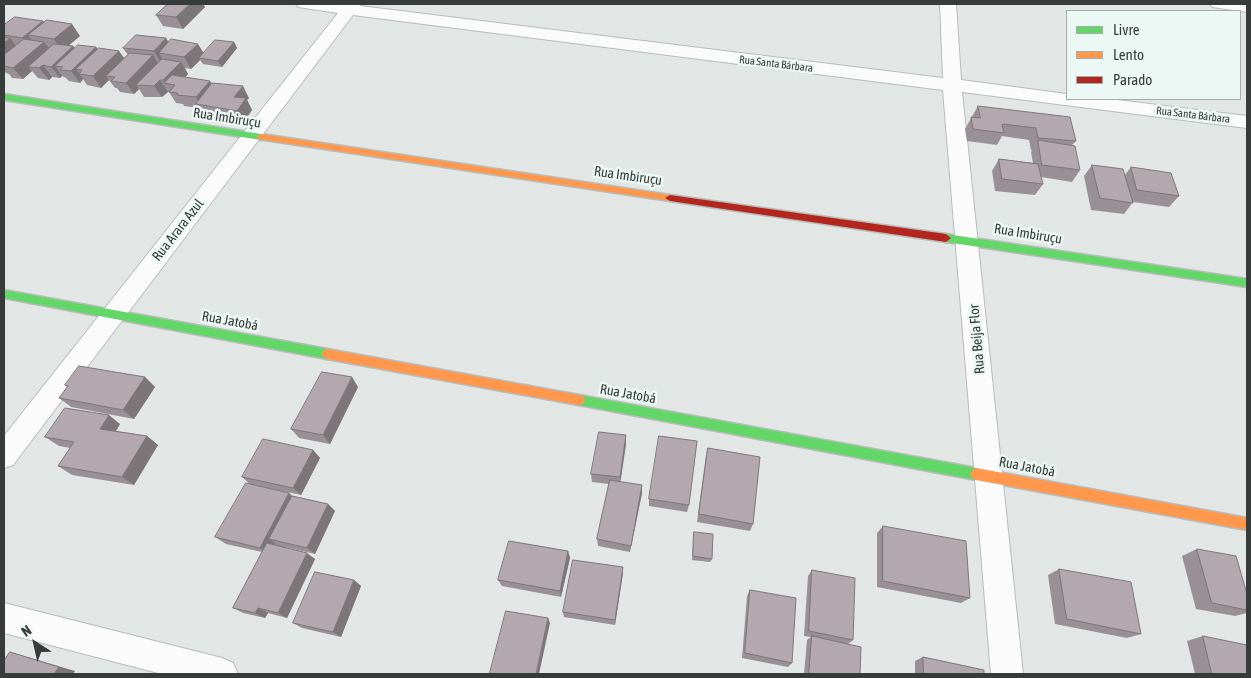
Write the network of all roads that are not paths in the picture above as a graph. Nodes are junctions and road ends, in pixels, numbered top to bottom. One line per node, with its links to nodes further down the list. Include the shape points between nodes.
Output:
1 (304, 4): 4 (street, Rua Santa Bárbara)
2 (948, 4): 6 (street, Rua Beija Flor)
3 (1218, 4): 5 (street)
4 (351, 6): 6 (street, Rua Santa Bárbara); 11 (street, Rua Arara Azul)
5 (1247, 7)
6 (952, 86): 8 (street, Rua Santa Bárbara); 12 (street, Rua Beija Flor)
7 (4, 97): 11 (street, Rua Imbiruçu)
8 (1066, 100)
9 (1067, 100): 10 (street, Rua Santa Bárbara)
10 (1247, 122)
11 (250, 137): 12 (street, Rua Imbiruçu); 15 (street, Rua Arara Azul)
12 (968, 240): 13 (street, Rua Imbiruçu); 17 (street, Rua Beija Flor)
13 (1247, 283)
14 (4, 294): 15 (street, Rua Jatobá)
15 (113, 315): 16 (street, Rua Arara Azul); 17 (street, Rua Jatobá)
16 (4, 456)
17 (989, 475): 18 (street, Rua Jatobá); 21 (street, Rua Beija Flor)
18 (1247, 524)
19 (4, 618): 20 (street)
20 (222, 674)
21 (1007, 674)

